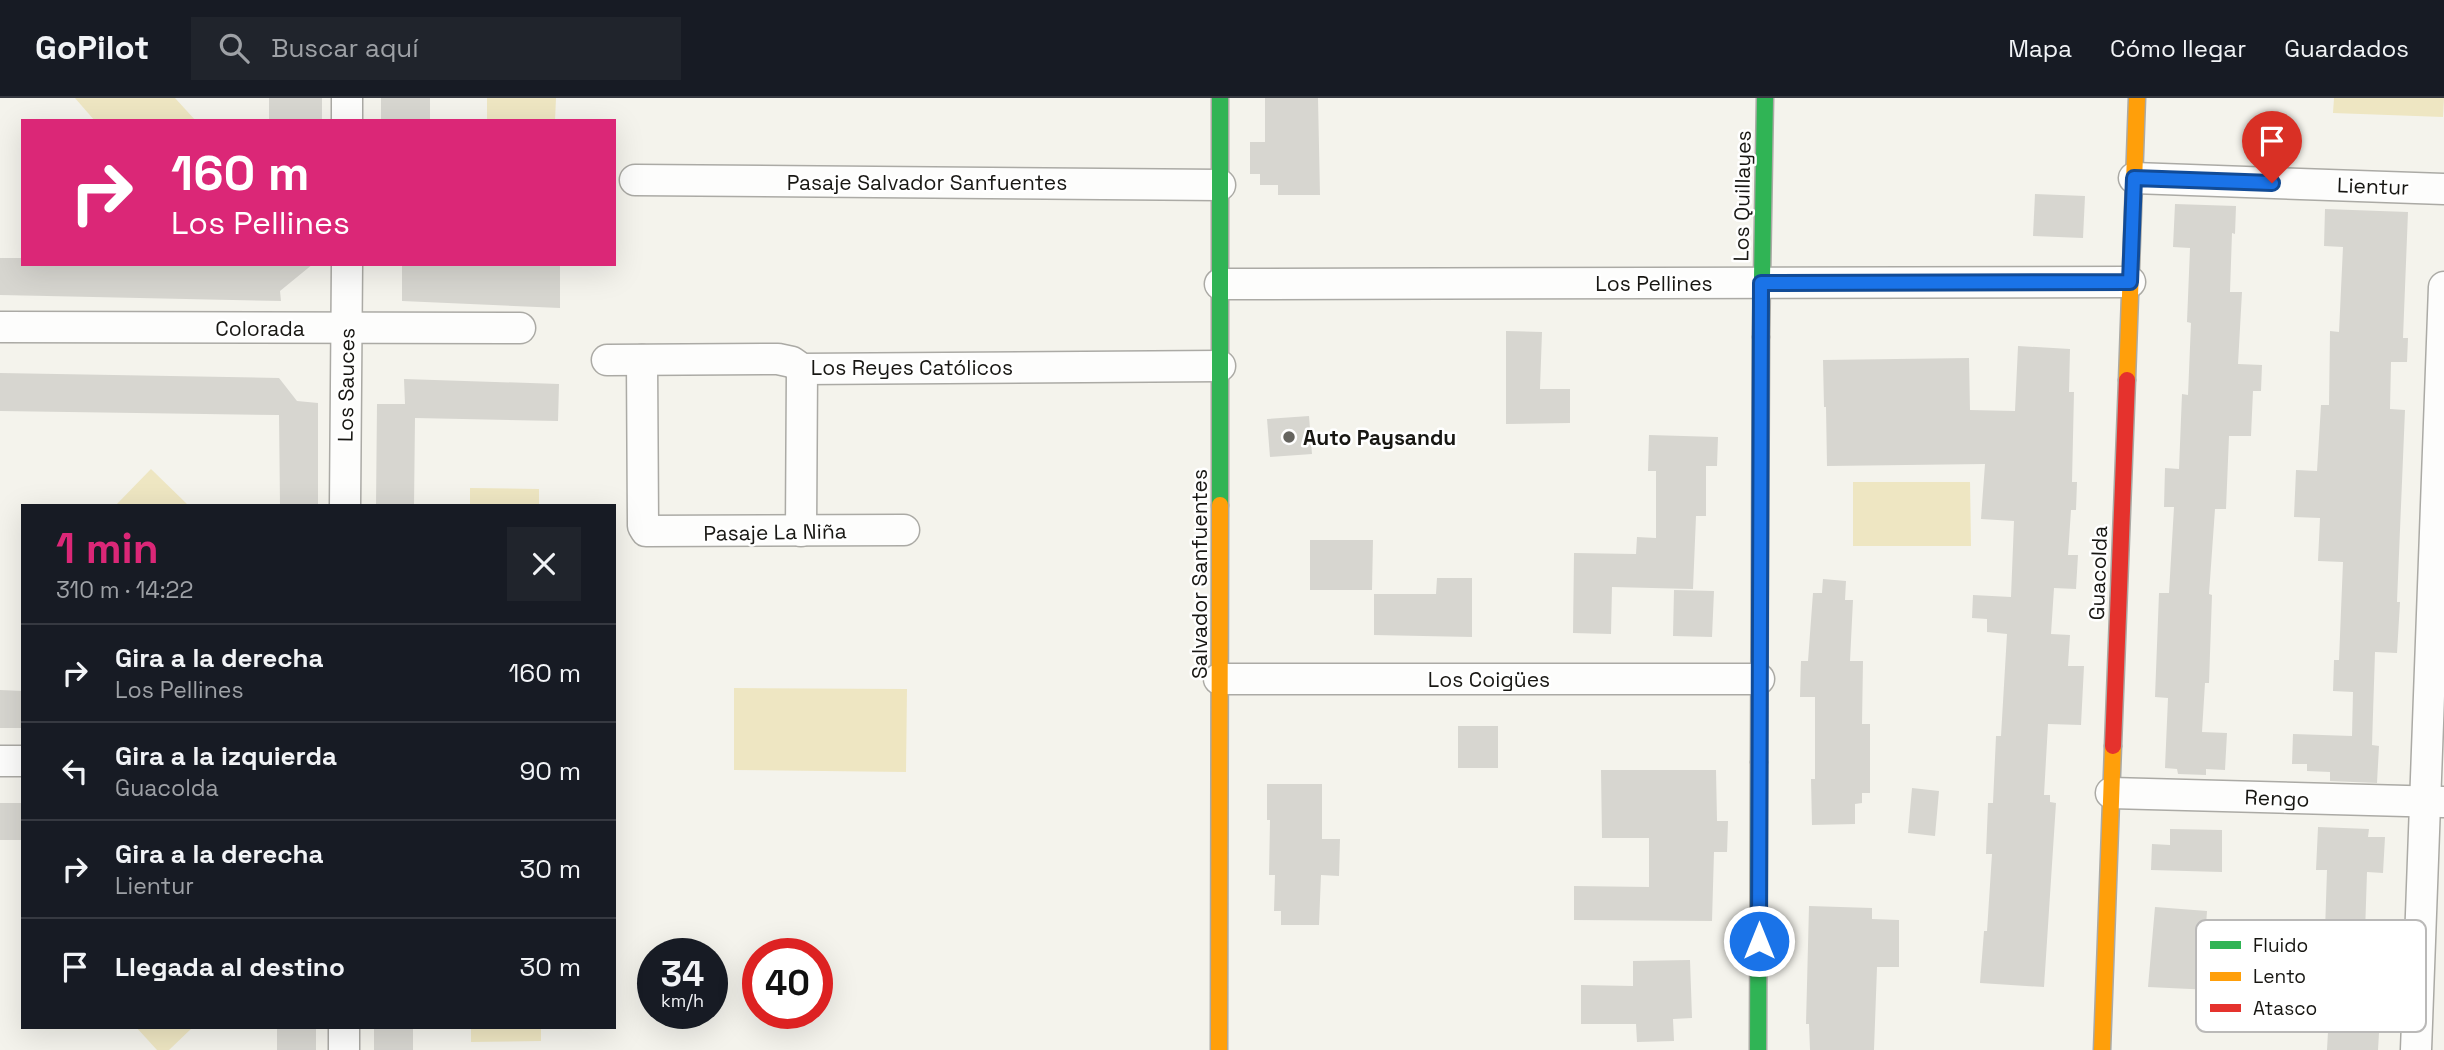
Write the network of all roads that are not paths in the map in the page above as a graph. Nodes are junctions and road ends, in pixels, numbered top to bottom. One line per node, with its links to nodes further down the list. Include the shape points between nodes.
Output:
1 (347, 98): 5 (street)
2 (1220, 98): 8 (street, Salvador Sanfuentes)
3 (1765, 98): 12 (street, Los Quillayes)
4 (2137, 98): 6 (street, Guacolda)
5 (347, 119)
6 (2134, 178): 9 (street, Lientur); 11 (street, Guacolda)
7 (635, 180): 8 (street, Pasaje Salvador Sanfuentes)
8 (1220, 185): 13 (street, Salvador Sanfuentes)
9 (2444, 189)
10 (347, 266): 16 (street, Los Sauces)
11 (2130, 282): 12 (street, Los Pellines); 29 (street, Guacolda)
12 (1761, 283): 13 (street, Los Pellines); 26 (street, Los Quillayes)
13 (1220, 284): 20 (street, Salvador Sanfuentes)
14 (2444, 287): 30 (street)
15 (0, 327): 16 (street, Colorada)
16 (347, 328): 17 (street, Colorada); 22 (street, Los Sauces)
17 (520, 328)
18 (642, 359): 19 (street, Los Reyes Católicos); 21 (street, Los Reyes Católicos, via 778,359); 24 (street, Pasaje La Niña, via 646,531)
19 (607, 360)
20 (1220, 366): 21 (street, Los Reyes Católicos); 25 (street, Salvador Sanfuentes)
21 (802, 369): 24 (street)
22 (345, 504)
23 (904, 530): 24 (street, Pasaje La Niña)
24 (801, 531)
25 (1219, 679): 26 (street, Los Coigües); 35 (street, Salvador Sanfuentes)
26 (1759, 679): 36 (street, Los Quillayes)
27 (0, 761): 28 (street)
28 (21, 761)
29 (2111, 793): 30 (street, Rengo); 37 (street, Guacolda)
30 (2435, 802): 31 (street)
31 (2426, 920)
32 (344, 1029): 34 (street)
33 (2417, 1032): 38 (street)
34 (344, 1050)
35 (1219, 1050)
36 (1758, 1050)
37 (2102, 1050)
38 (2416, 1050)

